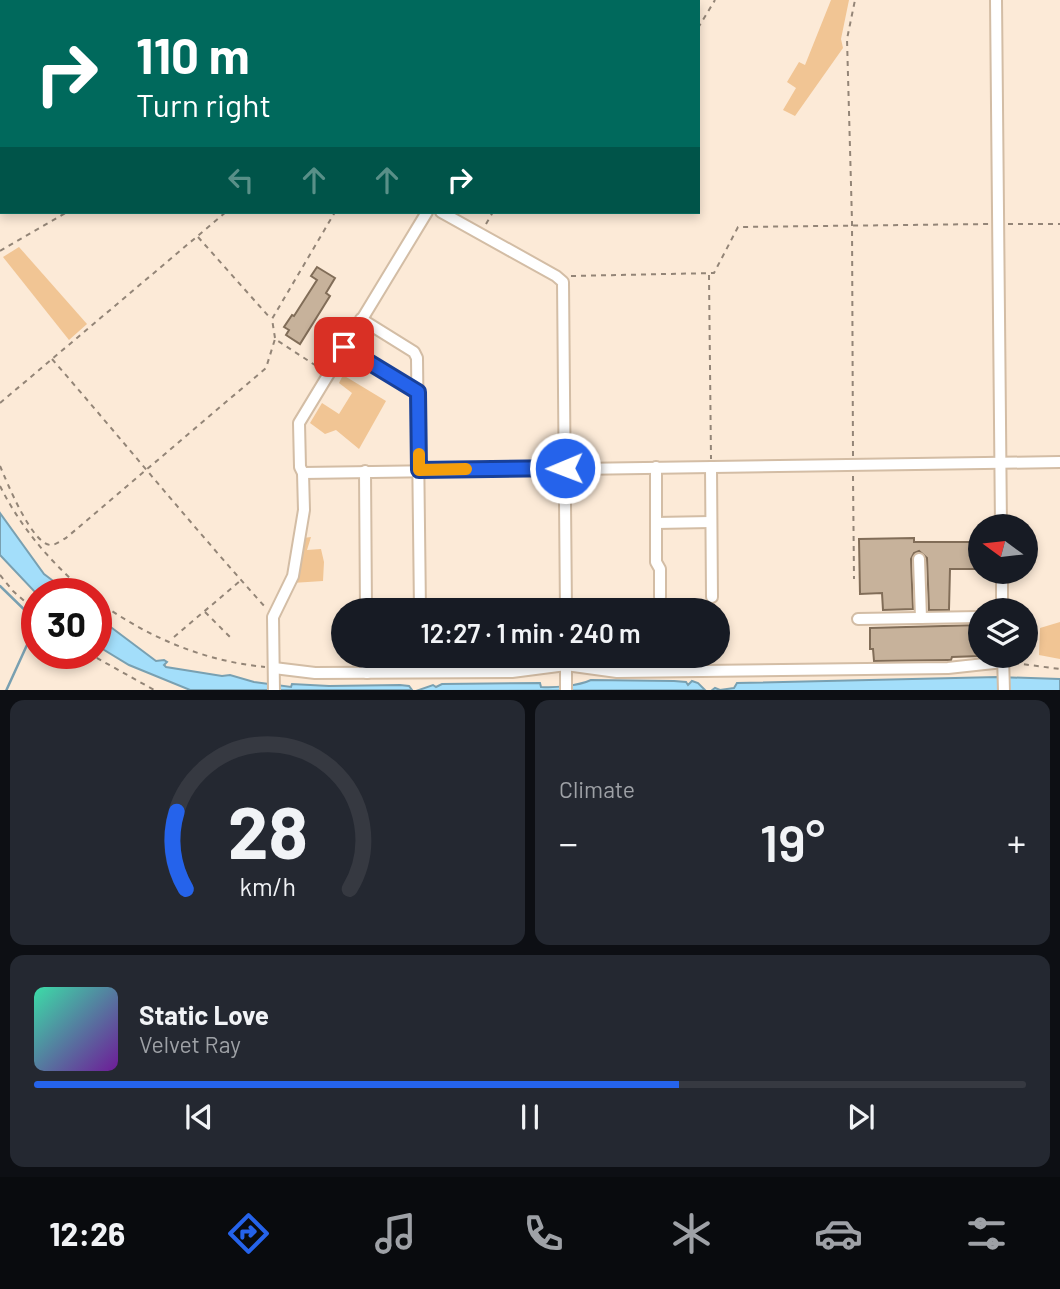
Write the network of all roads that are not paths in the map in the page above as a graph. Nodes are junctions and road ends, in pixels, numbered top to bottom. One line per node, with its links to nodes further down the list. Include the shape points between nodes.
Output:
1 (996, 0): 8 (street)
2 (426, 214): 4 (street)
3 (444, 214): 11 (street, via 563,282)
4 (361, 319): 5 (street); 6 (street, via 414,352)
5 (344, 347): 6 (street); 14 (street, via 299,422)
6 (418, 392): 12 (street)
7 (1060, 462): 8 (street)
8 (1001, 463): 10 (street); 15 (street)
9 (656, 467): 10 (street); 11 (street); 17 (street)
10 (710, 467): 16 (street)
11 (565, 468): 12 (street); 23 (street)
12 (419, 470): 13 (street); 22 (street)
13 (365, 471): 14 (street); 21 (street)
14 (303, 473): 28 (street, via 304,510 293,576 273,617)
15 (1001, 514)
16 (711, 522): 17 (street); 20 (street)
17 (656, 523): 19 (street)
18 (919, 559): 25 (street)
19 (660, 597)
20 (712, 597)
21 (366, 598)
22 (419, 598)
23 (566, 598)
24 (968, 617): 25 (street)
25 (920, 618): 26 (street)
26 (858, 619)
27 (968, 665): 33 (street, via 617,672)
28 (274, 668): 36 (street); 37 (street)
29 (367, 668): 36 (street)
30 (420, 668): 35 (street)
31 (539, 668): 35 (street)
32 (566, 668): 38 (street)
33 (592, 668)
34 (1003, 668): 39 (street)
35 (420, 672): 36 (street)
36 (367, 673)
37 (274, 690)
38 (566, 690)
39 (1003, 690)

